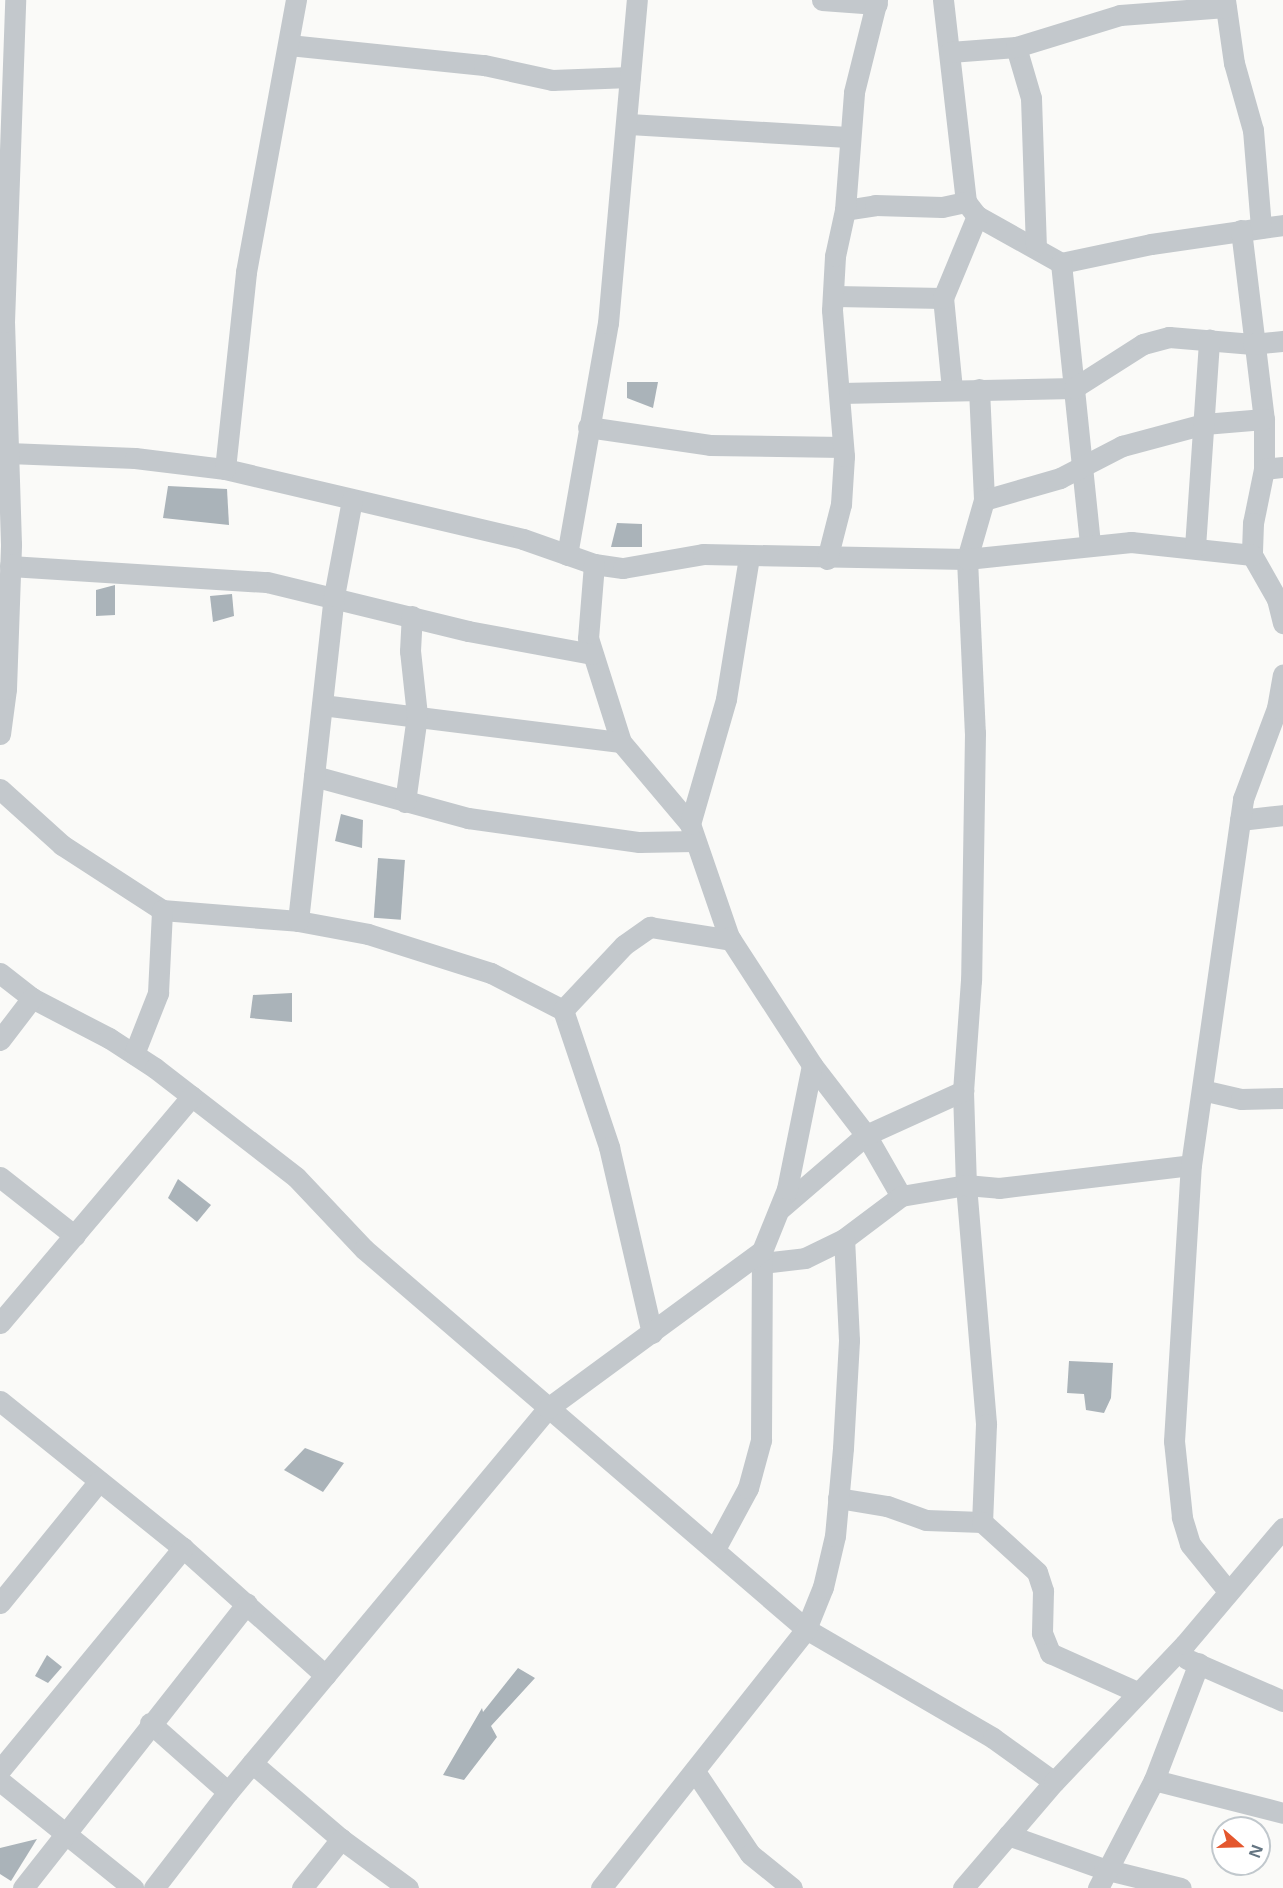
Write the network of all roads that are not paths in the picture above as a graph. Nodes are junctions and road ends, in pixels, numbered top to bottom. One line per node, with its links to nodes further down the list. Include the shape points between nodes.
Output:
1 (15, 0): 23 (street)
2 (296, 0): 9 (street)
3 (637, 0): 12 (street)
4 (822, 0): 6 (street)
5 (943, 0): 11 (street)
6 (877, 2): 14 (street, via 854,92)
7 (1226, 3): 8 (street); 18 (street, via 1234,63 1253,130)
8 (1119, 8): 10 (street)
9 (289, 45): 12 (street, via 484,65 552,80); 38 (street, via 246,272)
10 (1016, 47): 11 (street); 19 (street, via 1031,98)
11 (950, 52): 15 (street, via 950,91)
12 (630, 77): 13 (street)
13 (629, 124): 14 (street); 33 (street, via 608,322)
14 (848, 137): 16 (street)
15 (972, 209): 16 (street, via 875,205); 19 (street); 22 (street)
16 (845, 210): 21 (street, via 835,256)
17 (1283, 225): 18 (street)
18 (1251, 229): 20 (street); 26 (street)
19 (1035, 245): 20 (street)
20 (1061, 263): 27 (street)
21 (835, 296): 22 (street); 30 (street, via 832,310)
22 (943, 298): 28 (street)
23 (2, 322): 35 (street)
24 (1209, 339): 26 (street); 27 (street, via 1169,337 1143,344); 32 (street)
25 (1283, 341): 26 (street)
26 (1253, 344): 31 (street)
27 (1074, 388): 29 (street); 36 (street)
28 (952, 389): 29 (street); 30 (street)
29 (979, 389): 40 (street)
30 (841, 393): 34 (street)
31 (1264, 419): 32 (street); 37 (street)
32 (1204, 424): 36 (street, via 1122,447); 42 (street)
33 (588, 427): 34 (street, via 710,445); 43 (street)
34 (843, 447): 46 (street, via 841,504)
35 (8, 453): 38 (street, via 135,458); 49 (street)
36 (1085, 465): 40 (street, via 1060,478); 41 (street)
37 (1274, 468): 44 (street, via 1253,523)
38 (225, 469): 39 (street)
39 (352, 500): 43 (street, via 523,539); 50 (street)
40 (984, 500): 47 (street)
41 (1090, 545): 42 (street); 47 (street)
42 (1194, 547): 44 (street)
43 (567, 555): 48 (street)
44 (1252, 555): 54 (street, via 1278,599)
45 (749, 557): 46 (street); 48 (street, via 703,555 623,568); 67 (street, via 726,699)
46 (827, 559): 47 (street)
47 (967, 559): 78 (street, via 975,733 971,980)
48 (594, 564): 55 (street, via 588,638)
49 (10, 566): 51 (street, via 267,582); 58 (street)
50 (341, 567): 51 (street); 52 (street)
51 (334, 596): 52 (street); 57 (street)
52 (360, 603): 53 (street)
53 (412, 616): 55 (street); 59 (street, via 410,651)
54 (1283, 623)
55 (592, 654): 61 (street)
56 (1283, 675): 66 (street, via 1277,708 1253,765)
57 (322, 705): 59 (street); 62 (street)
58 (2, 706): 60 (street)
59 (417, 715): 61 (street, via 536,735); 64 (street)
60 (0, 734)
61 (621, 742): 67 (street)
62 (314, 776): 64 (street); 69 (street)
63 (0, 789): 68 (street, via 62,845)
64 (405, 802): 67 (street, via 468,818 593,837)
65 (1283, 815): 66 (street)
66 (1240, 820): 77 (street)
67 (692, 833): 70 (street)
68 (162, 910): 69 (street); 75 (street, via 158,993)
69 (298, 921): 73 (street, via 368,933 491,974)
70 (731, 940): 73 (street, via 650,927 624,945); 76 (street)
71 (0, 973): 72 (street)
72 (32, 998): 74 (street); 75 (street)
73 (562, 1010): 91 (street, via 609,1147)
74 (0, 1040)
75 (134, 1054): 79 (street)
76 (812, 1065): 81 (street); 86 (street)
77 (1202, 1090): 80 (street, via 1241,1099); 82 (street)
78 (963, 1091): 81 (street); 84 (street)
79 (192, 1095): 87 (street); 93 (street, via 296,1177 364,1249)
80 (1283, 1098)
81 (866, 1134): 85 (street); 86 (street)
82 (1191, 1166): 84 (street, via 999,1188); 100 (street, via 1174,1441 1182,1517 1190,1544)
83 (0, 1177): 87 (street)
84 (966, 1185): 85 (street); 96 (street, via 984,1381)
85 (900, 1196): 88 (street)
86 (779, 1210): 89 (street)
87 (75, 1236): 90 (street)
88 (844, 1239): 89 (street, via 805,1258); 95 (street, via 849,1340)
89 (762, 1257): 91 (street); 99 (street, via 761,1440 748,1488)
90 (0, 1323)
91 (652, 1333): 93 (street)
92 (0, 1401): 94 (street)
93 (548, 1408): 99 (street, via 589,1438 660,1508); 106 (street)
94 (99, 1481): 98 (street); 101 (street)
95 (838, 1498): 96 (street, via 887,1506 926,1520); 103 (street, via 825,1577)
96 (982, 1522): 107 (street, via 1037,1572 1043,1591 1042,1633 1050,1653)
97 (1283, 1528): 100 (street)
98 (183, 1548): 102 (street); 111 (street)
99 (715, 1549): 103 (street)
100 (1228, 1591): 104 (street)
101 (0, 1603)
102 (248, 1603): 106 (street); 109 (street)
103 (806, 1629): 112 (street); 115 (street, via 993,1738)
104 (1175, 1654): 105 (street); 107 (street)
105 (1199, 1663): 108 (street); 114 (street)
106 (325, 1675): 110 (street)
107 (1137, 1692): 115 (street)
108 (1283, 1701)
109 (150, 1723): 116 (street); 118 (street)
110 (252, 1763): 116 (street); 120 (street)
111 (0, 1770)
112 (696, 1773): 127 (street); 128 (street, via 750,1854)
113 (0, 1780): 118 (street)
114 (1154, 1780): 117 (street); 121 (street)
115 (1054, 1782): 119 (street)
116 (228, 1792): 124 (street)
117 (1283, 1813)
118 (65, 1831): 122 (street); 123 (street)
119 (1008, 1835): 121 (street); 129 (street)
120 (340, 1839): 125 (street); 126 (street)
121 (1101, 1878): 130 (street)
122 (23, 1888)
123 (133, 1888)
124 (154, 1888)
125 (302, 1888)
126 (408, 1888)
127 (601, 1888)
128 (792, 1888)
129 (963, 1888)
130 (1181, 1888)

